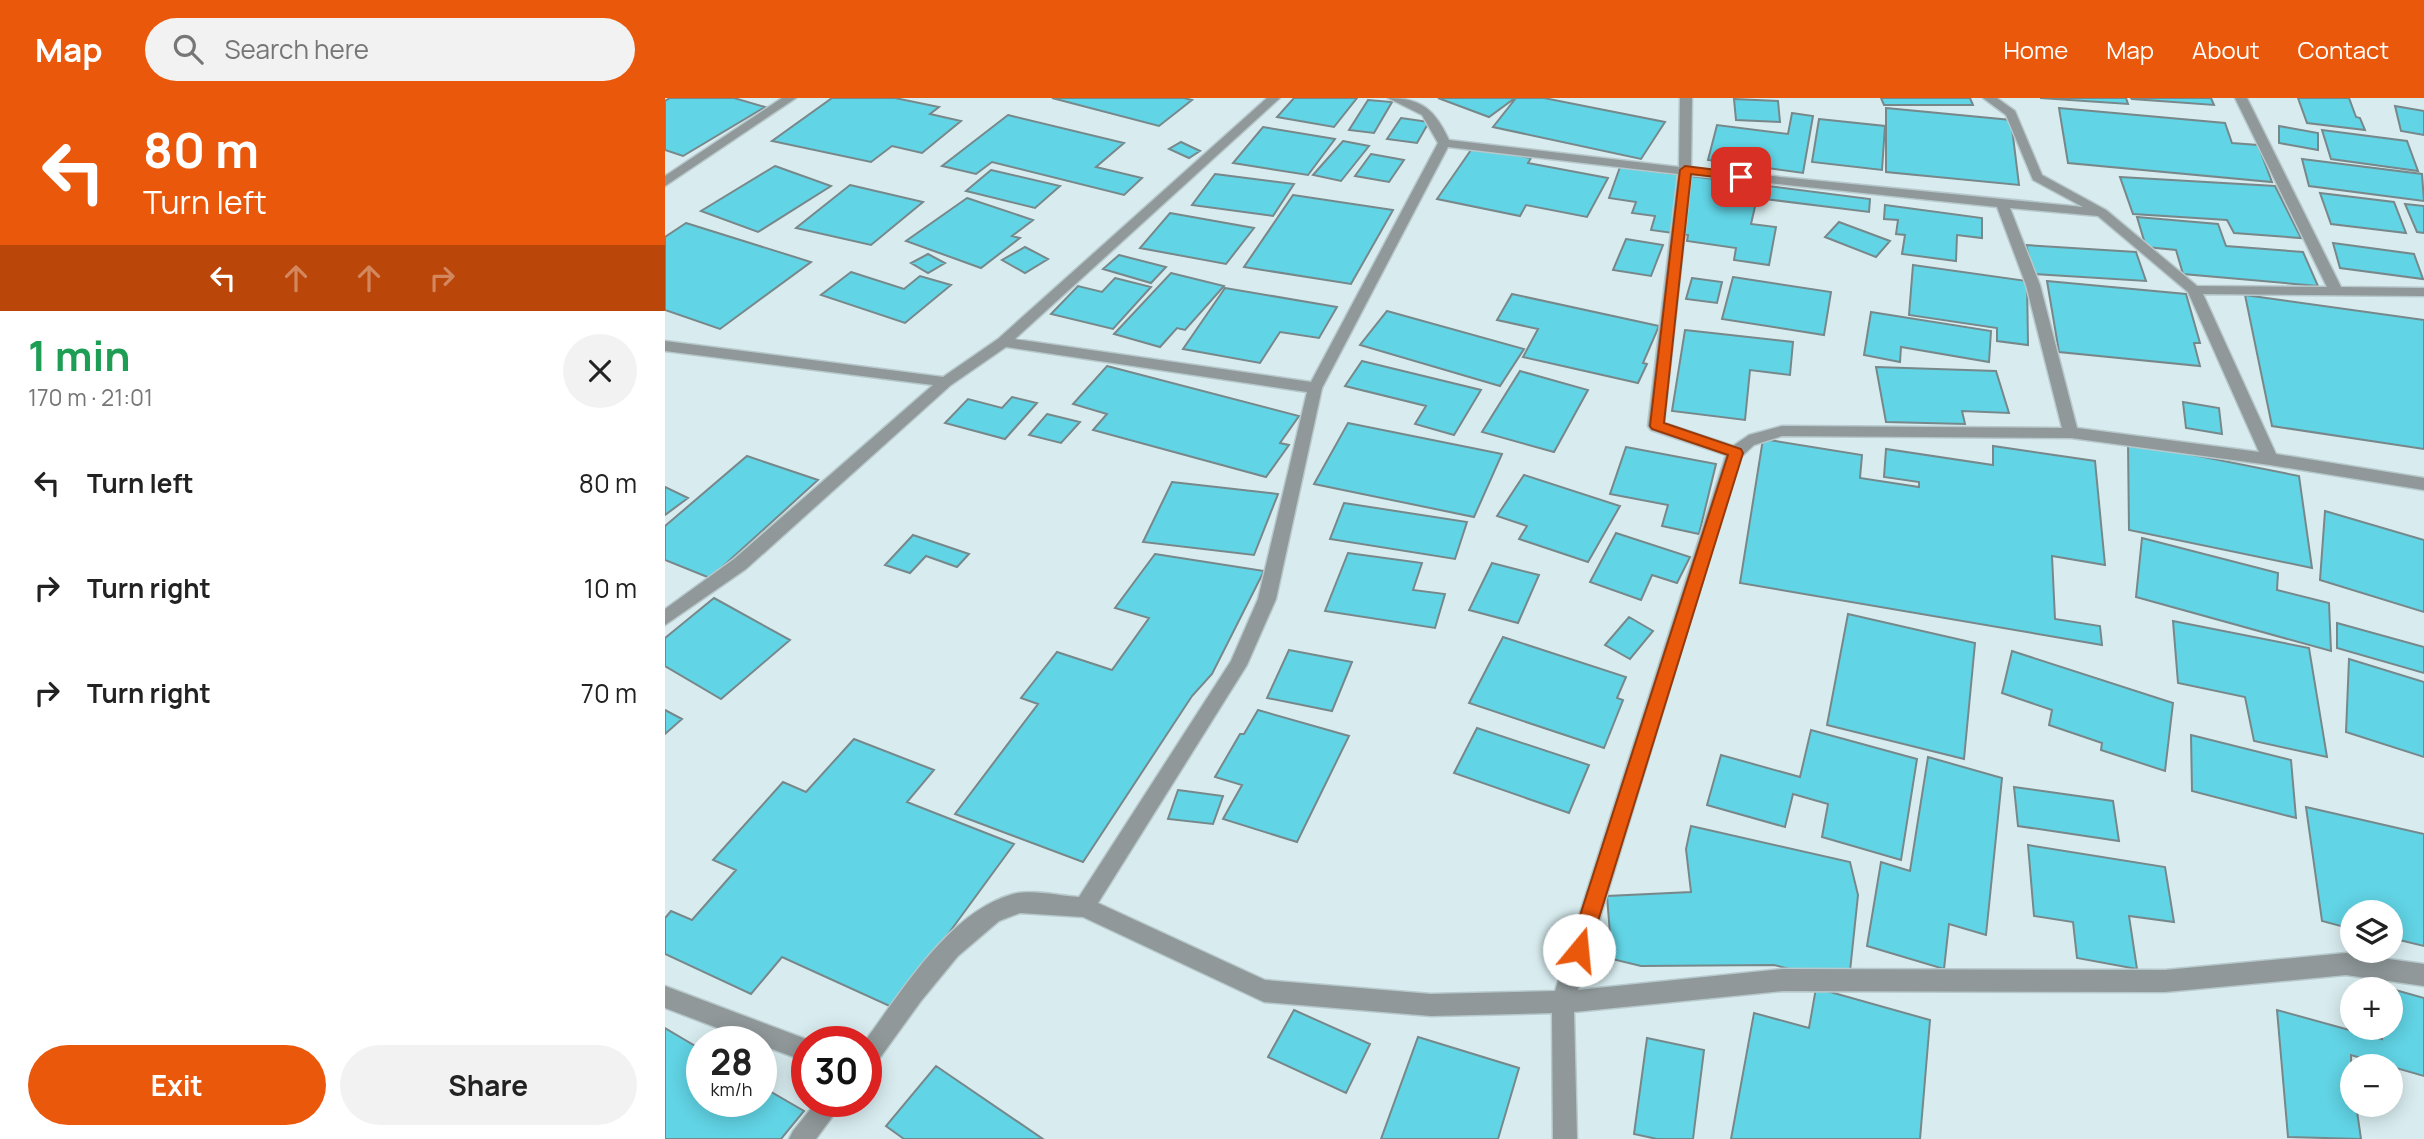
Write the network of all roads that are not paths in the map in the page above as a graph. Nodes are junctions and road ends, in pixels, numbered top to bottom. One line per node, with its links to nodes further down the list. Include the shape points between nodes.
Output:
1 (790, 98): 9 (street)
2 (1274, 98): 15 (street)
3 (1394, 98): 7 (street, via 1423,108)
4 (1686, 98): 8 (street)
5 (1989, 98): 11 (street, via 2011,113 2037,177)
6 (2241, 98): 13 (street)
7 (1444, 143): 8 (street); 18 (street)
8 (1685, 170): 10 (street); 20 (street, via 1657,426)
9 (665, 182)
10 (2002, 204): 11 (street); 19 (street, via 2033,285)
11 (2102, 214): 12 (street)
12 (2194, 290): 13 (street); 21 (street)
13 (2336, 291): 14 (street)
14 (2424, 292)
15 (1003, 342): 17 (street); 18 (street)
16 (665, 346): 17 (street)
17 (946, 382): 23 (street, via 740,564)
18 (1315, 388): 24 (street, via 1268,599 1238,665)
19 (2071, 433): 20 (street, via 1782,431 1754,438); 21 (street)
20 (1736, 453): 27 (street)
21 (2270, 460): 22 (street)
22 (2424, 484)
23 (665, 618)
24 (1084, 907): 27 (street, via 1265,990 1431,1005); 28 (street, via 1015,904 975,926 943,955)
25 (2424, 975): 27 (street, via 2346,964 2165,981 1783,980)
26 (665, 997): 29 (street)
27 (1563, 1002): 32 (street)
28 (882, 1037)
29 (791, 1045)
30 (819, 1117): 31 (street)
31 (801, 1139)
32 (1565, 1139)

